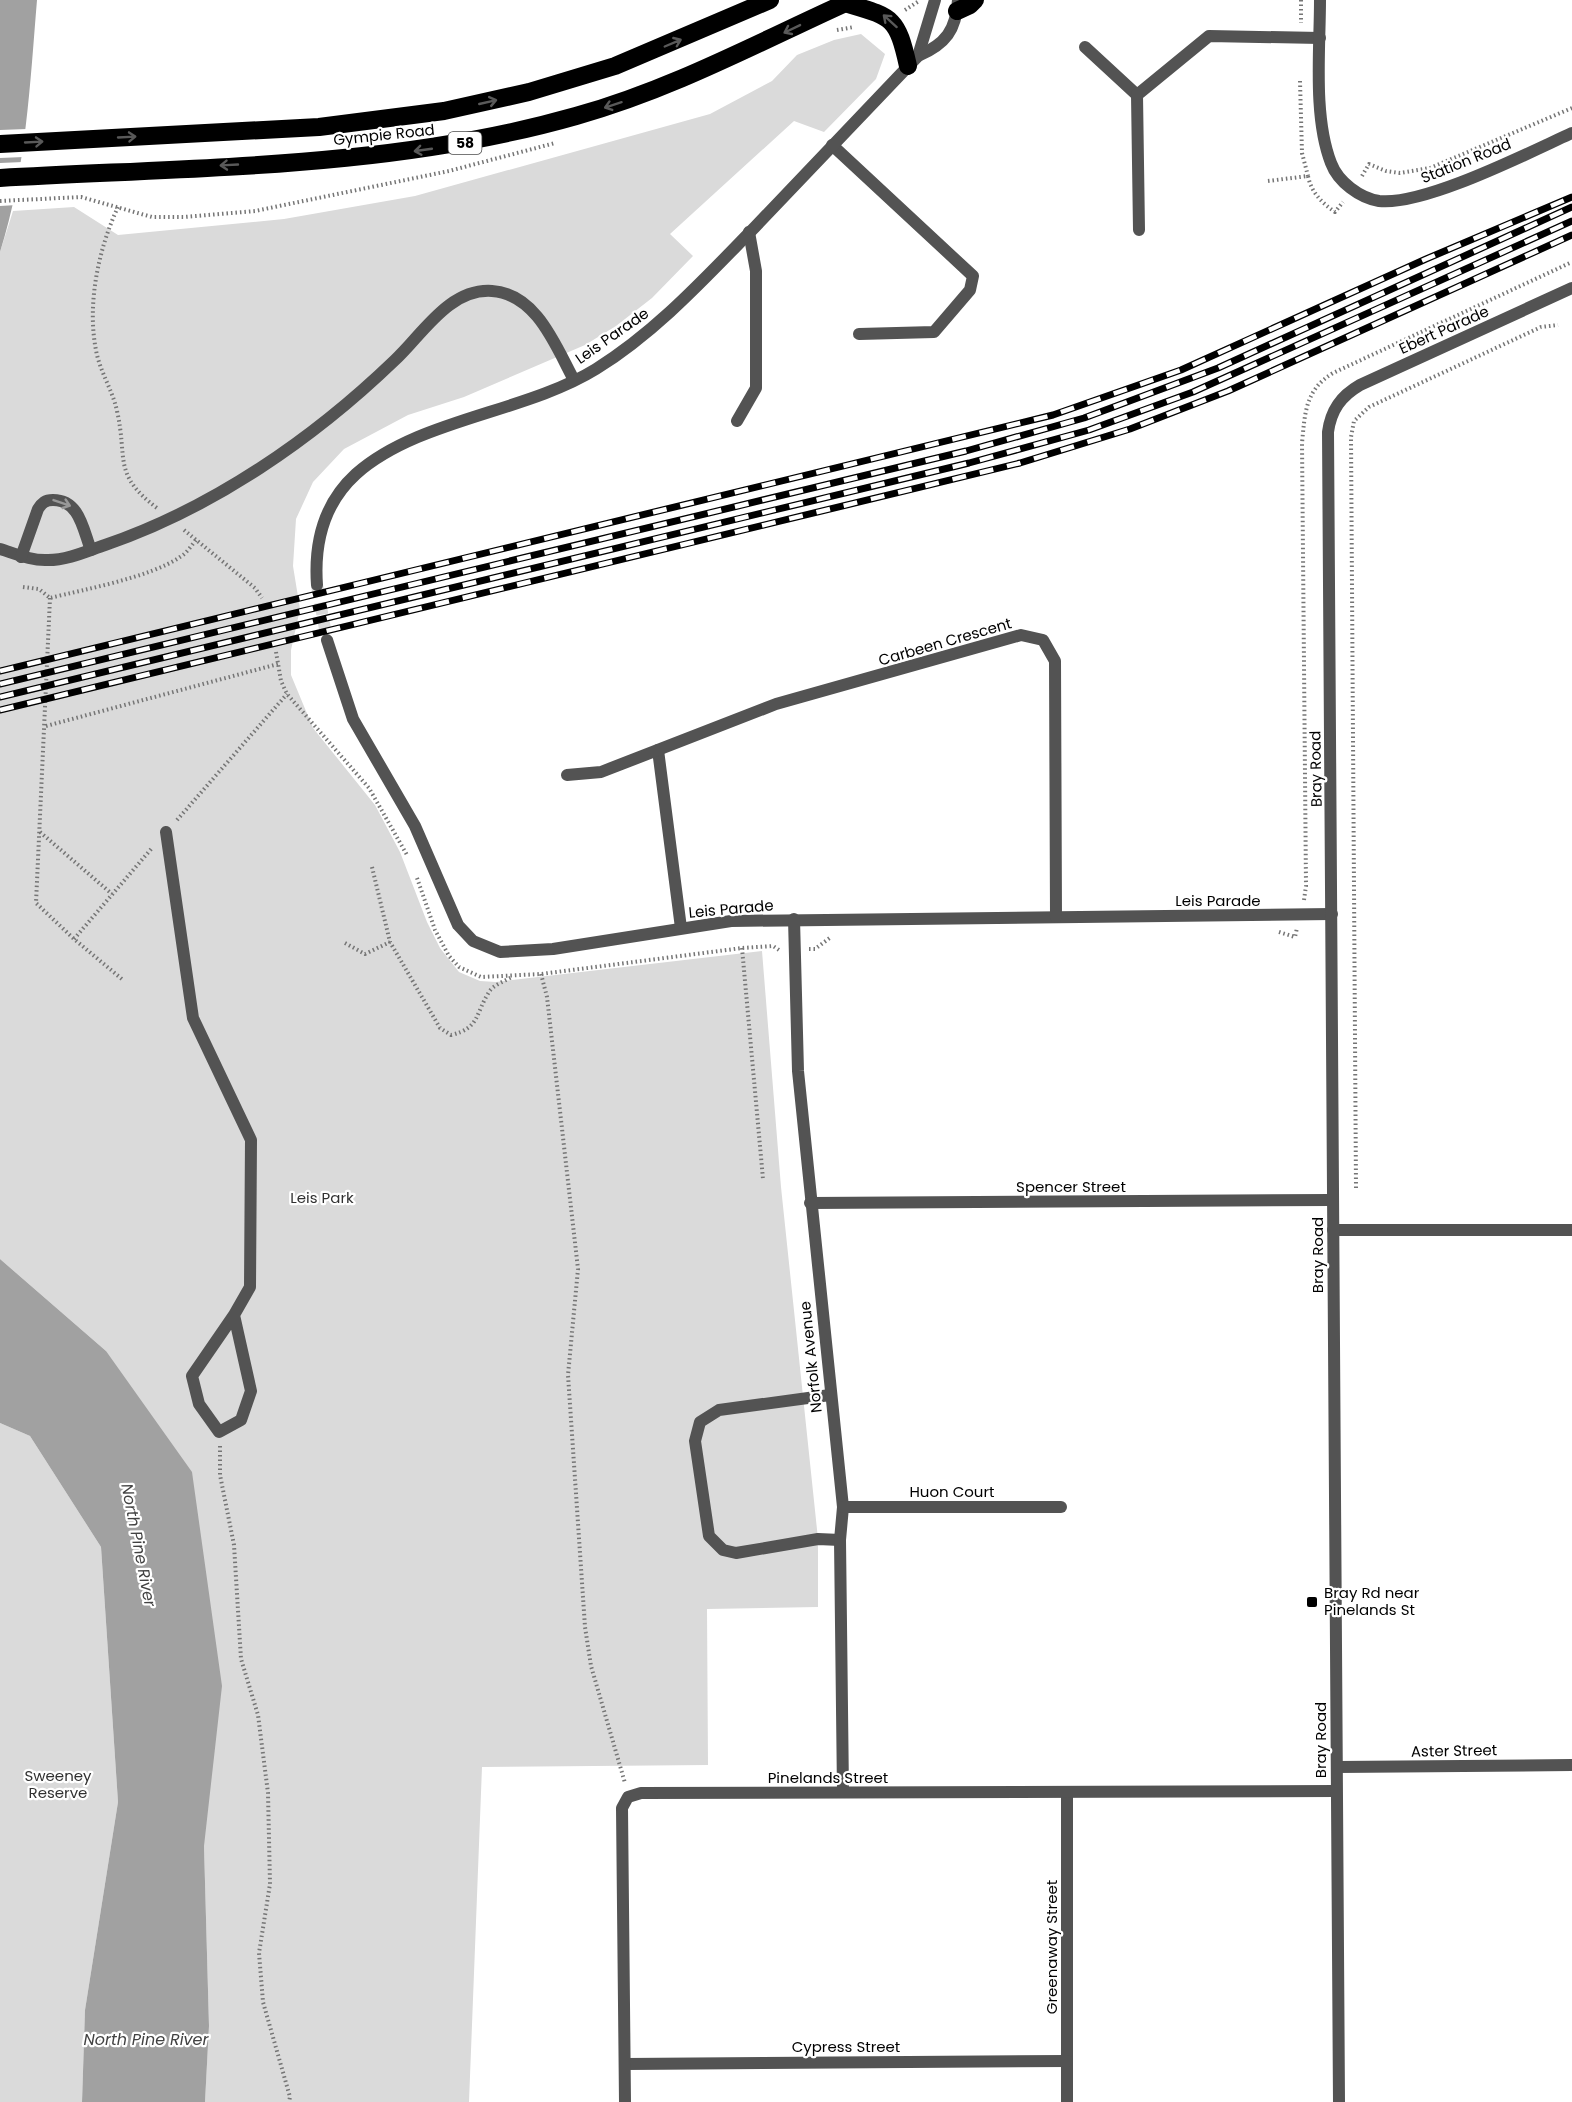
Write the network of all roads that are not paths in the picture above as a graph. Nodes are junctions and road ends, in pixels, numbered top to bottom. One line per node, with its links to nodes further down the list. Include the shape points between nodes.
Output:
1 (770, 0): 12 (highway, Gympie Road / 58, one-way to 1, via 350,124 476,105 615,66)
2 (935, 0): 9 (street, Leis Parade)
3 (975, 0): 6 (highway)
4 (1320, 0): 7 (street, Station Road)
5 (848, 2): 9 (highway, one-way to 5, via 893,22); 14 (highway, Gympie Road / 58, one-way to 14, via 652,91 500,136 359,157)
6 (958, 6): 9 (street, Leis Parade, via 950,33 936,48)
7 (1320, 38): 10 (street, via 1209,36); 11 (street, Station Road, via 1321,106 1331,165 1353,190 1378,201 1411,198 1447,186)
8 (1085, 47): 10 (street)
9 (913, 61): 13 (street, Leis Parade)
10 (1137, 95): 15 (street)
11 (1572, 133)
12 (0, 144)
13 (832, 146): 16 (street, Leis Parade); 18 (street, via 973,276 970,290 934,332)
14 (0, 178)
15 (1140, 230)
16 (749, 232): 19 (street, Leis Parade, via 654,326 613,358); 21 (street, via 756,271 756,388)
17 (1572, 288): 20 (street, Ebert Parade, via 1360,385)
18 (859, 334)
19 (574, 380): 23 (street, via 540,319 500,292 482,291 444,310 346,403 272,459 196,506 141,533); 25 (street, Leis Parade, via 425,435 376,459 356,474 324,518 316,557)
20 (1335, 408): 30 (street, Bray Road, via 1327,441)
21 (737, 421)
22 (0, 549): 24 (street)
23 (91, 550): 24 (street, via 51,560); 24 (street, one-way to 23, via 38,509 50,500 66,502 74,509)
24 (21, 556)
25 (317, 585)
26 (327, 640): 33 (street, Leis Parade, via 353,719 419,834 458,926 473,941 500,952 516,953)
27 (658, 750): 28 (street, Carbeen Crescent, via 601,772); 31 (street, Carbeen Crescent, via 776,704 1021,635 1043,640 1055,661); 33 (street)
28 (567, 776)
29 (166, 832): 38 (street, via 193,1018 251,1140 250,1287)
30 (1332, 914): 31 (street, Leis Parade); 34 (street, Bray Road)
31 (1056, 917): 32 (street, Leis Parade)
32 (794, 919): 33 (street, Leis Parade, via 731,921); 35 (street, Norfolk Avenue, via 798,1071)
33 (681, 928)
34 (1332, 1200): 35 (street, Spencer Street); 36 (street, Bray Road)
35 (810, 1203): 39 (street, Norfolk Avenue)
36 (1332, 1230): 37 (street); 44 (street, Bray Road)
37 (1572, 1230)
38 (234, 1315): 38 (street, via 251,1390 241,1420 219,1432 199,1404 192,1376)
39 (830, 1395): 40 (street, Norfolk Avenue); 42 (street, via 719,1410 700,1422 695,1442 709,1536 723,1550 736,1553 818,1539)
40 (843, 1507): 41 (street, Huon Court); 42 (street, Norfolk Avenue)
41 (1061, 1507)
42 (840, 1540): 46 (street, Norfolk Avenue)
43 (1572, 1765): 44 (street, Aster Street)
44 (1337, 1767): 45 (street, Bray Road)
45 (1336, 1791): 47 (street, Pinelands Street); 52 (street, Bray Road)
46 (843, 1792): 47 (street, Pinelands Street); 49 (street, Pinelands Street, via 640,1793 628,1797 622,1808)
47 (1067, 1792): 48 (street, Greenaway Street)
48 (1067, 2061): 49 (street, Cypress Street); 51 (street, Greenaway Street)
49 (625, 2064): 50 (street)
50 (625, 2102)
51 (1067, 2102)
52 (1339, 2102)

